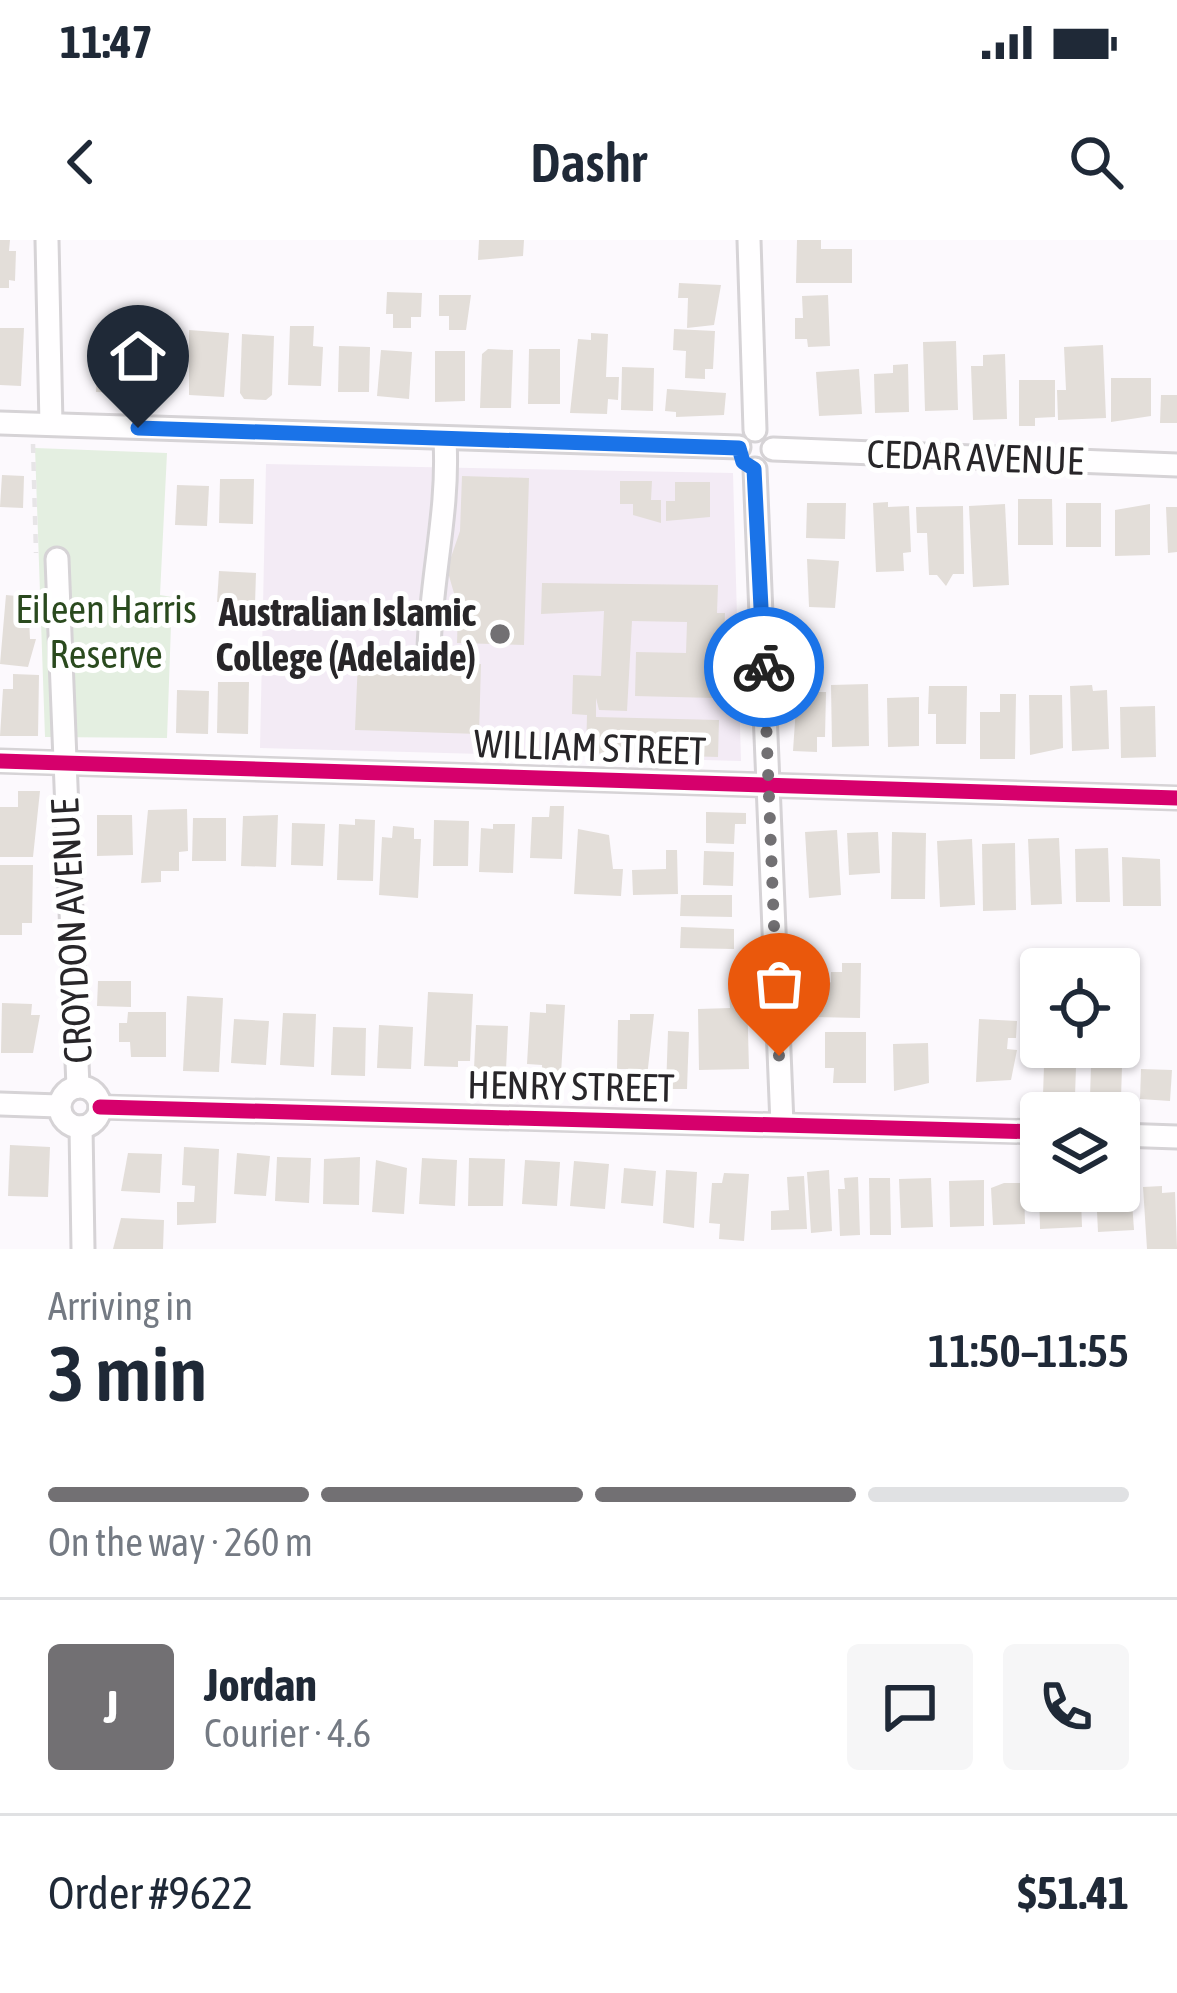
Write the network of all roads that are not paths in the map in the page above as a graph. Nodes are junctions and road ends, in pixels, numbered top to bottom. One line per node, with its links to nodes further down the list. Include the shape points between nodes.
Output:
1 (47, 240): 4 (street)
2 (748, 240): 5 (street)
3 (0, 423): 4 (street)
4 (51, 424): 6 (street)
5 (755, 430): 7 (street); 8 (street)
6 (445, 441): 7 (street); 12 (street, via 448,488)
7 (739, 448): 10 (street)
8 (773, 449): 9 (street, CEDAR AVENUE); 10 (street)
9 (1177, 465)
10 (754, 469): 15 (street)
11 (57, 559): 14 (street, CROYDON AVENUE)
12 (429, 649)
13 (0, 761): 14 (street, WILLIAM STREET)
14 (64, 762): 15 (street, WILLIAM STREET); 17 (street, CROYDON AVENUE)
15 (769, 786): 16 (street, WILLIAM STREET); 21 (street)
16 (1177, 798)
17 (78, 1087): 19 (street); 20 (street, via 92,1090)
18 (0, 1104): 19 (street)
19 (59, 1106): 22 (street, via 62,1118)
20 (100, 1107): 21 (street, HENRY STREET); 22 (street)
21 (782, 1124): 23 (street, HENRY STREET)
22 (81, 1127): 26 (street)
23 (1020, 1131)
24 (1140, 1136): 25 (street)
25 (1177, 1137)
26 (83, 1249)

